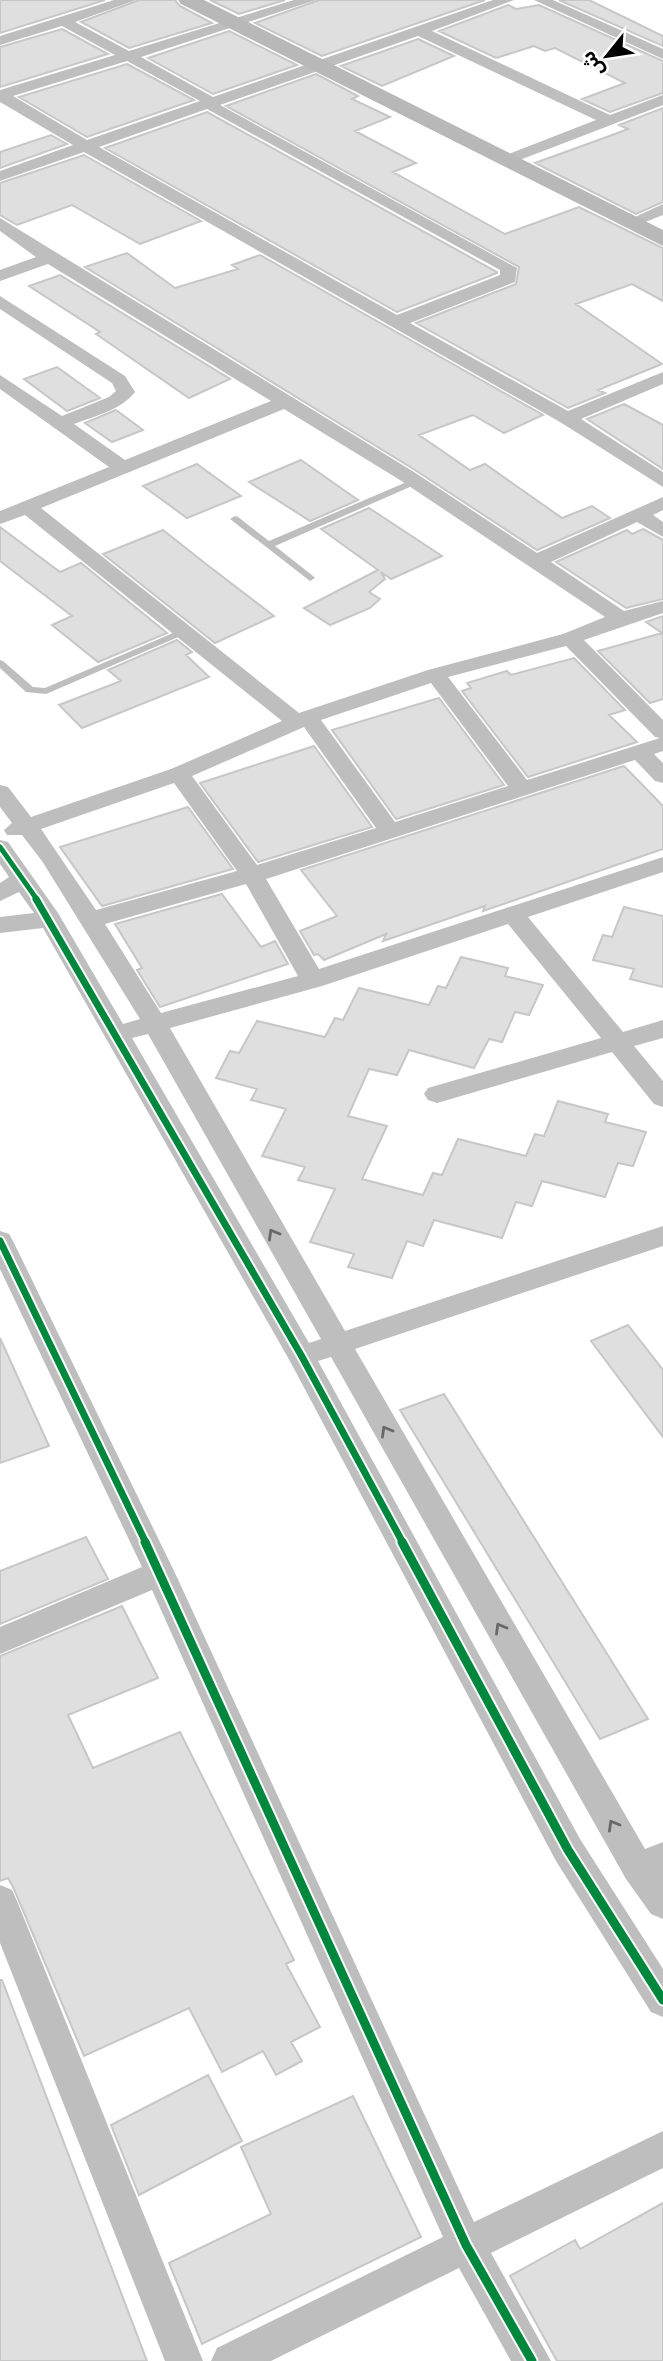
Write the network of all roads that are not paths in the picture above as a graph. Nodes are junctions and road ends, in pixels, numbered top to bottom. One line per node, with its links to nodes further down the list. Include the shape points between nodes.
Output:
1 (129, 0): 6 (street)
2 (188, 0): 7 (main road)
3 (309, 0): 7 (street)
4 (507, 0): 8 (street)
5 (541, 0): 11 (street)
6 (63, 21): 9 (street); 10 (street)
7 (233, 23): 10 (street); 12 (main road)
8 (420, 31): 12 (street); 16 (street)
9 (0, 41)
10 (125, 54): 13 (street); 15 (street)
11 (663, 55)
12 (318, 65): 15 (street); 18 (main road)
13 (1, 95): 17 (street)
14 (663, 100): 16 (street)
15 (210, 104): 17 (street); 27 (street, via 508,268 509,278)
16 (610, 121): 18 (street)
17 (88, 146): 19 (street); 27 (street)
18 (508, 160): 21 (main road)
19 (0, 176)
20 (663, 209): 21 (street)
21 (630, 223): 23 (main road)
22 (2, 227): 24 (street)
23 (663, 239)
24 (49, 258): 25 (street); 30 (street)
25 (0, 276)
26 (0, 301): 32 (street, via 119,380 126,392 116,401)
27 (399, 321): 31 (street)
28 (663, 377): 31 (street)
29 (0, 380): 32 (street)
30 (285, 402): 33 (street); 34 (street)
31 (567, 418): 35 (street)
32 (61, 423): 33 (street)
33 (123, 468): 37 (street)
34 (416, 481): 42 (lane); 43 (street)
35 (663, 481)
36 (663, 503): 38 (street)
37 (27, 507): 39 (street); 47 (street)
38 (638, 514): 41 (street); 43 (street)
39 (0, 519)
40 (235, 519): 42 (lane)
41 (663, 531)
42 (269, 545): 44 (lane)
43 (535, 562): 46 (street)
44 (310, 578)
45 (663, 607): 46 (street)
46 (621, 618): 48 (street)
47 (180, 633): 49 (lane, via 46,691 30,690); 51 (street)
48 (570, 638): 50 (street); 52 (street)
49 (0, 663)
50 (435, 674): 51 (street); 57 (street)
51 (302, 719): 55 (street); 60 (street)
52 (663, 732)
53 (663, 744): 54 (street)
54 (640, 752): 56 (street); 57 (street)
55 (179, 774): 59 (street); 64 (street)
56 (663, 776)
57 (522, 789): 60 (street)
58 (0, 792): 59 (street)
59 (29, 826): 61 (street); 68 (street)
60 (391, 832): 64 (street)
61 (0, 835)
62 (0, 847): 65 (street)
63 (663, 864): 66 (street)
64 (252, 875): 68 (street); 70 (street)
65 (12, 886): 67 (street)
66 (514, 915): 70 (street); 74 (street)
67 (50, 919): 69 (street); 73 (street)
68 (90, 920): 71 (street)
69 (0, 925)
70 (313, 980): 71 (street)
71 (155, 1024): 73 (street); 79 (street, one-way to 71)
72 (663, 1029): 74 (street)
73 (117, 1034): 80 (street)
74 (621, 1042): 75 (street); 76 (street)
75 (437, 1094)
76 (663, 1098)
77 (663, 1236): 79 (street)
78 (0, 1241): 81 (street)
79 (336, 1345): 80 (street); 83 (street, one-way to 79)
80 (301, 1355): 86 (street, via 568,1850)
81 (160, 1573): 82 (street); 88 (street)
82 (0, 1641)
83 (651, 1863): 85 (street)
84 (0, 1901): 89 (street)
85 (663, 1903)
86 (663, 2000)
87 (663, 2150): 88 (street)
88 (466, 2245): 90 (street); 91 (street)
89 (184, 2361)
90 (230, 2361)
91 (532, 2361)

